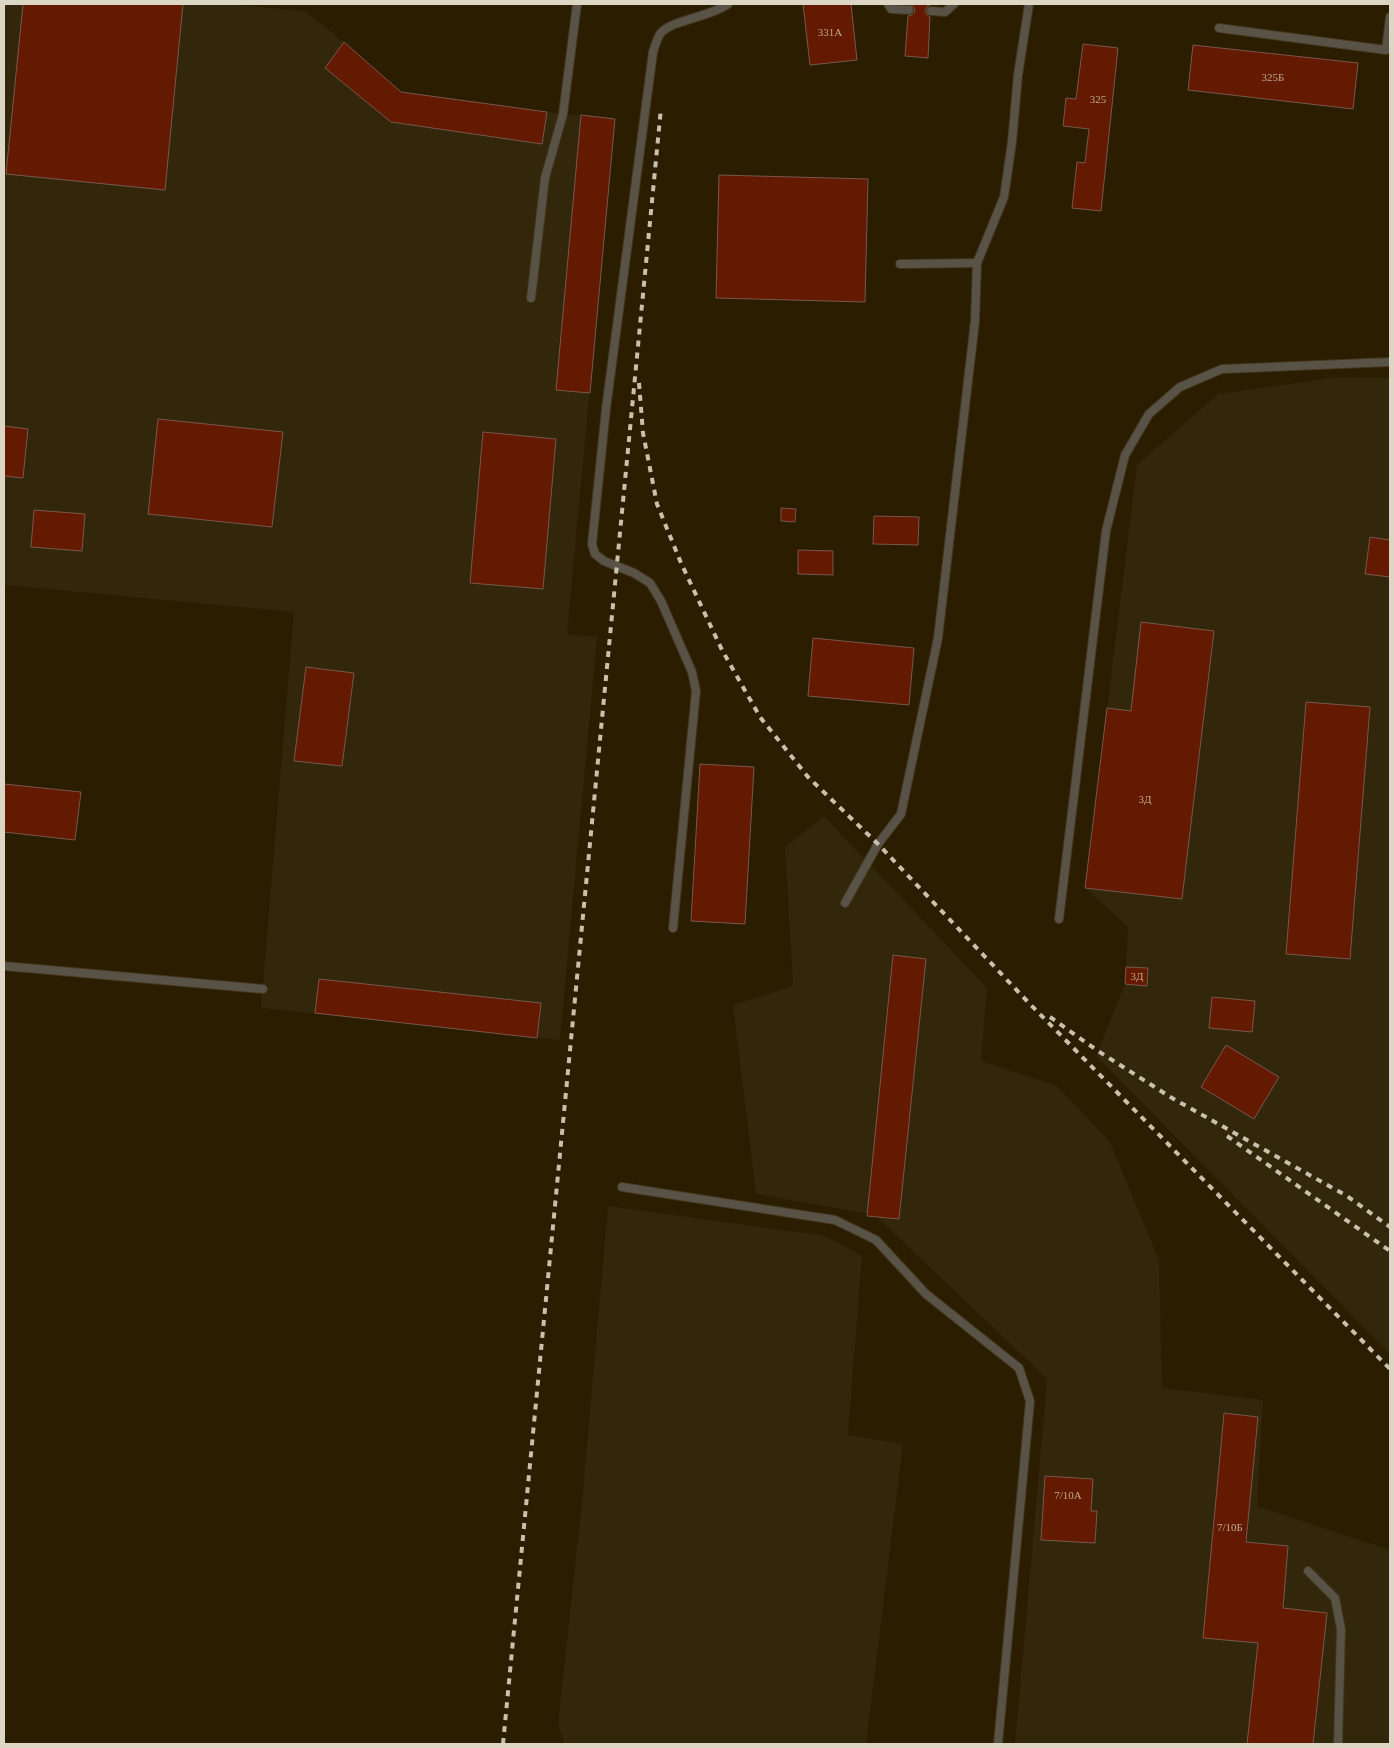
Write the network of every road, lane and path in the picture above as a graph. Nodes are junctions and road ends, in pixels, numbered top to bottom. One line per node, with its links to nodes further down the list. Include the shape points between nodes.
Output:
1 (577, 4): 12 (lane, via 563,114 545,178)
2 (728, 4): 16 (lane, via 718,11 668,27 660,33 653,52 606,408 592,544 595,554 604,561 650,583 692,672 696,691)
3 (888, 4): 6 (lane, via 891,9)
4 (954, 4): 7 (lane, via 945,12)
5 (1029, 4): 10 (lane, via 1004,197)
6 (908, 10)
7 (931, 11)
8 (1390, 17): 9 (lane, via 1386,50)
9 (1219, 28)
10 (977, 263): 11 (lane); 14 (lane, via 975,322 938,638 901,814 878,844)
11 (900, 264)
12 (531, 298)
13 (1390, 362): 15 (lane, via 1222,368 1180,387 1148,414 1125,455 1106,531)
14 (845, 903)
15 (1060, 920)
16 (673, 928)
17 (4, 966): 18 (lane)
18 (263, 989)
19 (622, 1187): 21 (lane, via 834,1220 876,1240 926,1294 1019,1368 1030,1400)
20 (1308, 1571): 22 (lane, via 1335,1598 1341,1629)
21 (998, 1744)
22 (1338, 1744)

